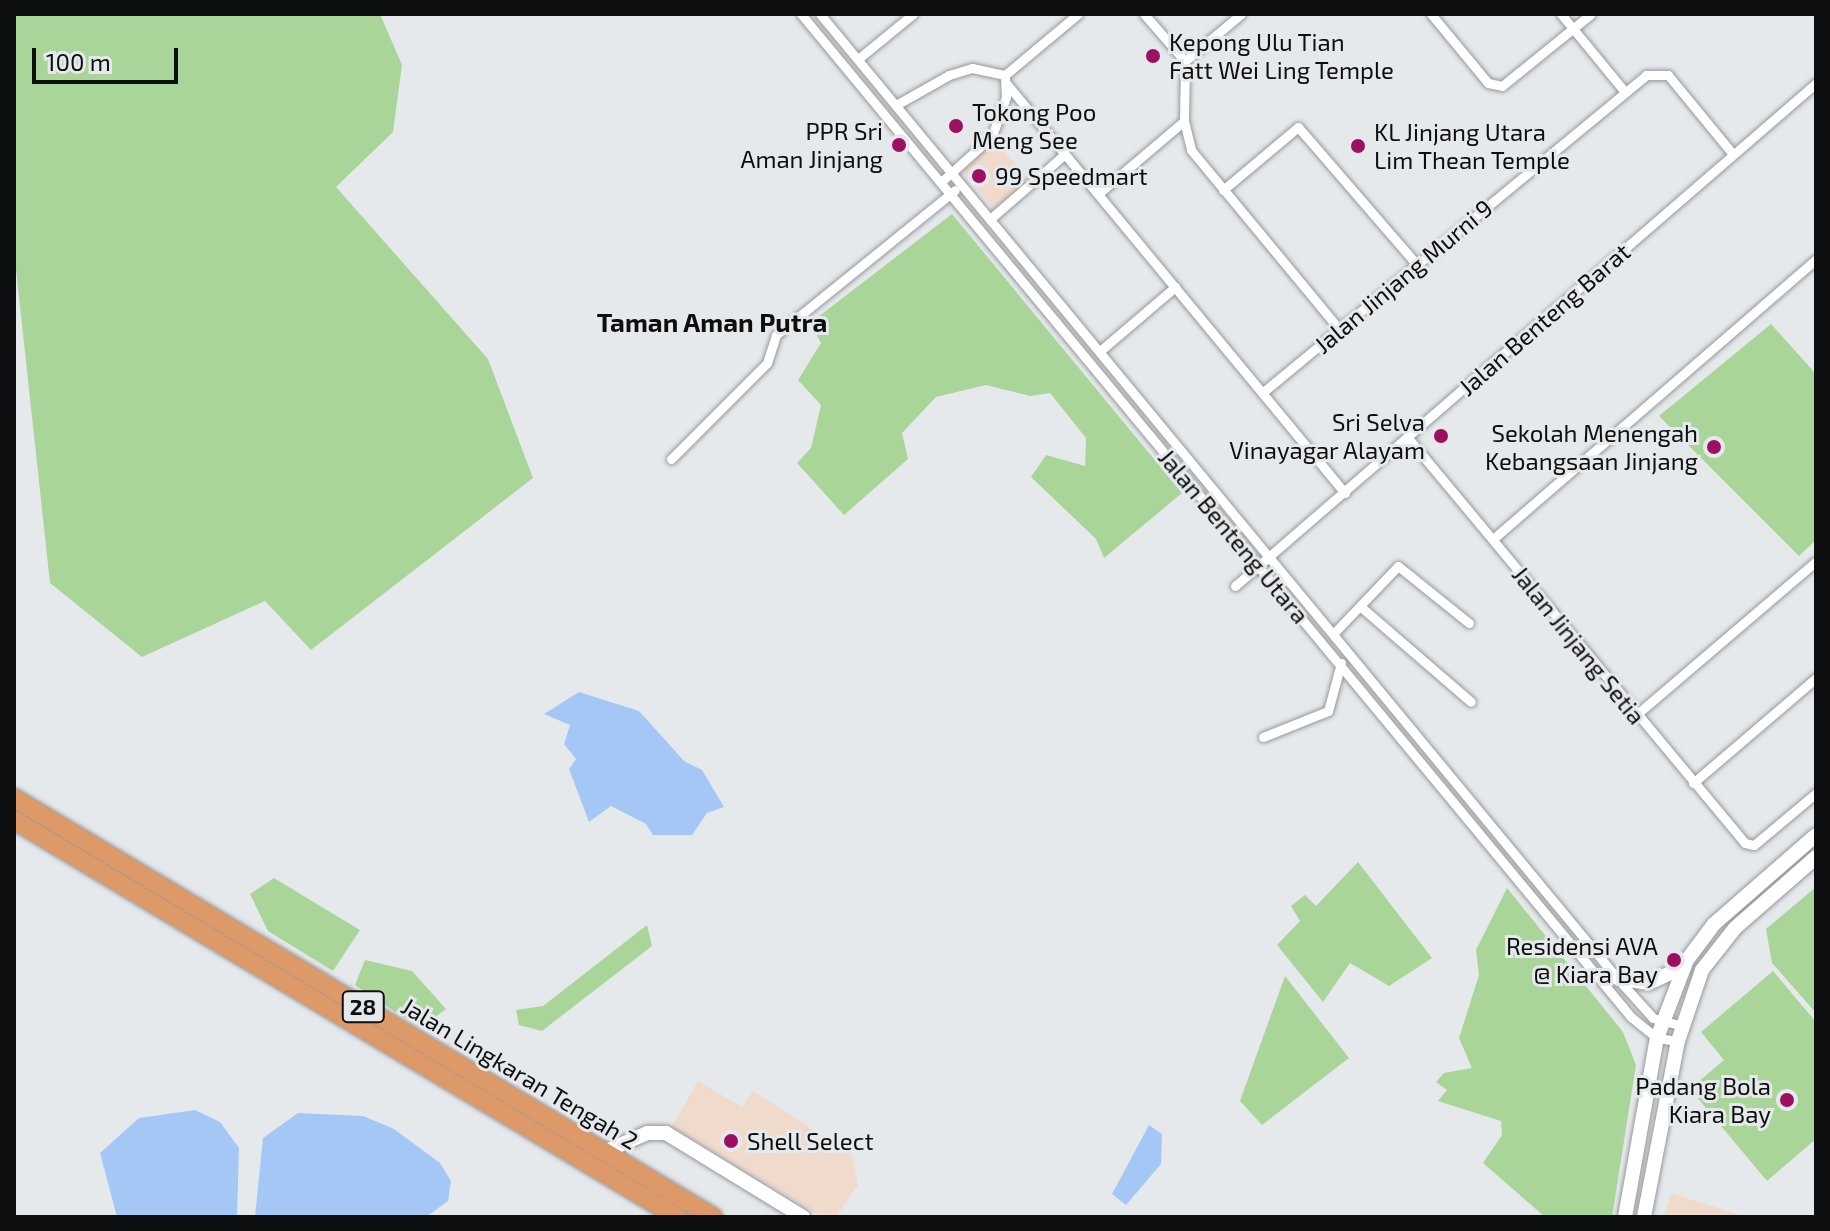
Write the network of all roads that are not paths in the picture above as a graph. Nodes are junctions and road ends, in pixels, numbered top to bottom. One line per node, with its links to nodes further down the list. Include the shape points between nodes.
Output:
1 (801, 14): 21 (street, Jalan Benteng Utara)
2 (820, 14): 11 (street, Jalan Benteng Utara)
3 (913, 14): 11 (street)
4 (1078, 14): 13 (street)
5 (1144, 14): 12 (street)
6 (1241, 14): 12 (street)
7 (1431, 14): 10 (street, via 1488,83 1502,86)
8 (1561, 14): 10 (street)
9 (1591, 14): 10 (street)
10 (1573, 28): 15 (street)
11 (858, 59): 16 (street, Jalan Benteng Utara)
12 (1185, 61): 17 (street)
13 (1006, 79): 16 (street, via 972,68); 19 (street); 20 (street, via 992,136)
14 (1816, 83): 18 (street, Jalan Benteng Barat)
15 (1625, 92): 18 (street, Jalan Jinjang Murni 9, via 1656,70); 27 (street, Jalan Jinjang Murni 9)
16 (896, 105): 20 (street, Jalan Benteng Utara)
17 (1184, 121): 23 (street, via 1191,150); 25 (street)
18 (1732, 153): 33 (street, Jalan Benteng Barat)
19 (1065, 154): 25 (street); 26 (street)
20 (952, 173): 21 (street); 22 (street, Jalan Benteng Utara)
21 (941, 182): 24 (street, Jalan Benteng Utara)
22 (961, 185): 24 (street); 26 (street, Jalan Benteng Utara)
23 (1223, 190): 27 (street, via 1298,127); 30 (street)
24 (951, 194): 34 (street, via 776,335 767,363); 36 (street, Jalan Benteng Utara)
25 (1098, 194): 29 (street)
26 (990, 219): 31 (street, Jalan Benteng Utara)
27 (1417, 265): 30 (street, Jalan Jinjang Murni 9)
28 (1814, 266): 38 (street)
29 (1175, 287): 31 (street); 32 (street)
30 (1339, 329): 32 (street, Jalan Jinjang Murni 9)
31 (1100, 351): 35 (street, Jalan Benteng Utara)
32 (1262, 393): 37 (street)
33 (1408, 438): 37 (street, Jalan Benteng Barat); 38 (street, Jalan Jinjang Setia)
34 (671, 459)
35 (1207, 482): 36 (street); 39 (street, Jalan Benteng Utara)
36 (1195, 491): 41 (street, Jalan Benteng Utara)
37 (1345, 493): 39 (street, Jalan Benteng Barat)
38 (1493, 539): 49 (street, Jalan Jinjang Setia)
39 (1270, 557): 41 (street, Jalan Benteng Barat); 45 (street, Jalan Benteng Utara)
40 (1816, 561): 49 (street)
41 (1259, 566): 42 (street, Jalan Benteng Barat); 46 (street, Jalan Benteng Utara)
42 (1235, 586)
43 (1361, 607): 44 (street, via 1398,566); 45 (street); 48 (street)
44 (1469, 623)
45 (1333, 634): 58 (street, Jalan Benteng Utara)
46 (1341, 663): 50 (street, via 1328,711); 61 (street, Jalan Benteng Utara, via 1623,1008)
47 (1816, 678): 51 (street)
48 (1471, 702)
49 (1636, 715): 51 (street, Jalan Jinjang Setia)
50 (1263, 737)
51 (1693, 783): 52 (street, Jalan Jinjang Setia, via 1754,845)
52 (1816, 793)
53 (14, 798): 63 (highway, Jalan Lingkaran Tengah 2 / 28)
54 (14, 820): 64 (highway, Jalan Lingkaran Tengah 2 / 28)
55 (1816, 835): 57 (street, via 1714,924)
56 (1816, 857): 60 (street, via 1716,949)
57 (1684, 967): 58 (street, via 1649,983); 59 (street)
58 (1617, 978): 59 (street, Jalan Benteng Utara)
59 (1663, 1021): 60 (street, Jalan Benteng Utara); 61 (street)
60 (1682, 1026): 62 (street)
61 (1657, 1038): 62 (street); 67 (street)
62 (1678, 1041): 68 (street)
63 (604, 1152): 65 (highway, Jalan Lingkaran Tengah 2 / 28); 66 (street, via 666,1133)
64 (677, 1217)
65 (713, 1217)
66 (803, 1217)
67 (1625, 1217)
68 (1644, 1217)

